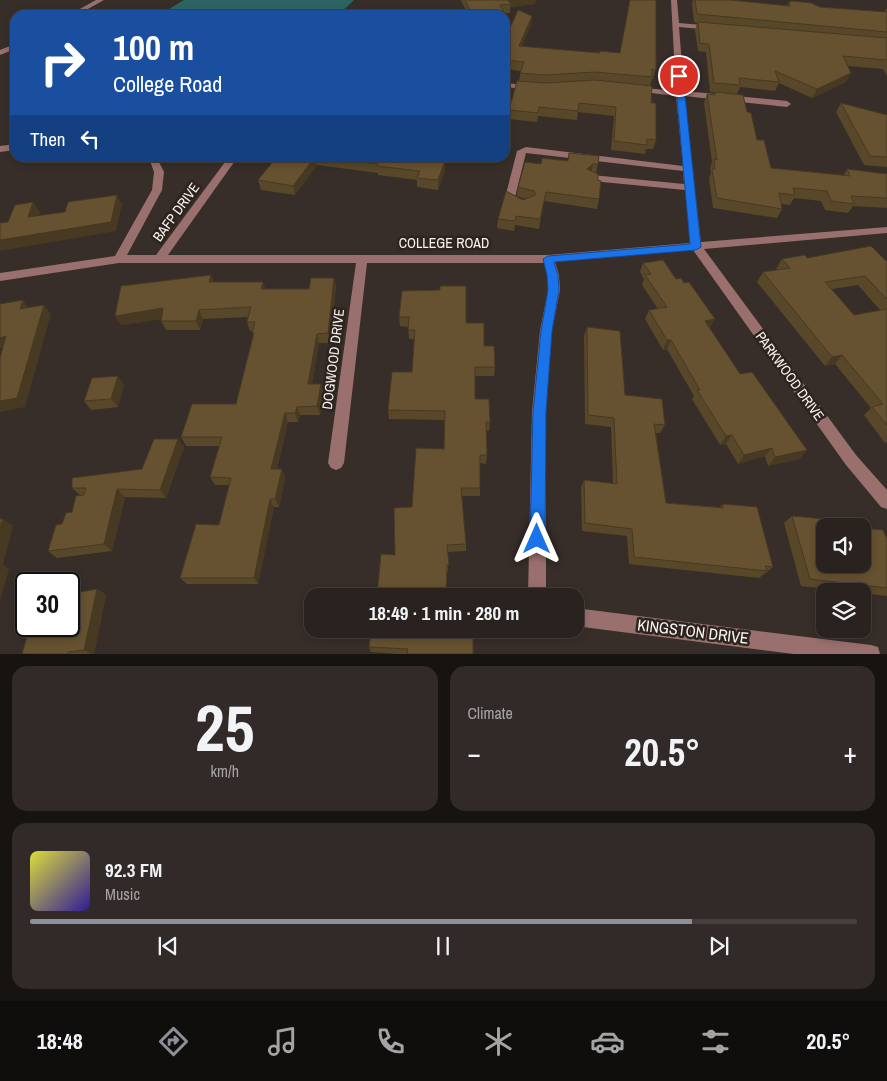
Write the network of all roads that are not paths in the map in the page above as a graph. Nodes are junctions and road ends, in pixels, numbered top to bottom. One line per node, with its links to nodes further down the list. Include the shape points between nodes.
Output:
1 (101, 0): 3 (street)
2 (674, 0): 4 (street)
3 (82, 10)
4 (676, 25): 5 (street); 9 (street)
5 (724, 29)
6 (510, 85): 7 (street)
7 (544, 88)
8 (630, 88): 9 (street)
9 (680, 94): 10 (street); 13 (street)
10 (787, 104)
11 (155, 162): 21 (street, via 159,172 157,190)
12 (229, 162): 19 (street, BAFP DRIVE)
13 (687, 169): 15 (street); 16 (street, via 526,150 522,151 510,198 516,203)
14 (592, 178): 15 (street)
15 (689, 187): 18 (street)
16 (528, 204)
17 (887, 230): 18 (street, COLLEGE ROAD)
18 (696, 247): 22 (street, COLLEGE ROAD); 25 (street, PARKWOOD DRIVE, via 851,460)
19 (160, 258): 20 (street, COLLEGE ROAD); 21 (street, COLLEGE ROAD)
20 (362, 258): 22 (street, COLLEGE ROAD); 24 (street, DOGWOOD DRIVE)
21 (119, 259): 23 (street, COLLEGE ROAD)
22 (548, 259): 26 (street, via 554,283 539,412)
23 (0, 277)
24 (336, 463)
25 (887, 502)
26 (537, 588)
27 (584, 618): 28 (street, KINGSTON DRIVE)
28 (871, 654)

